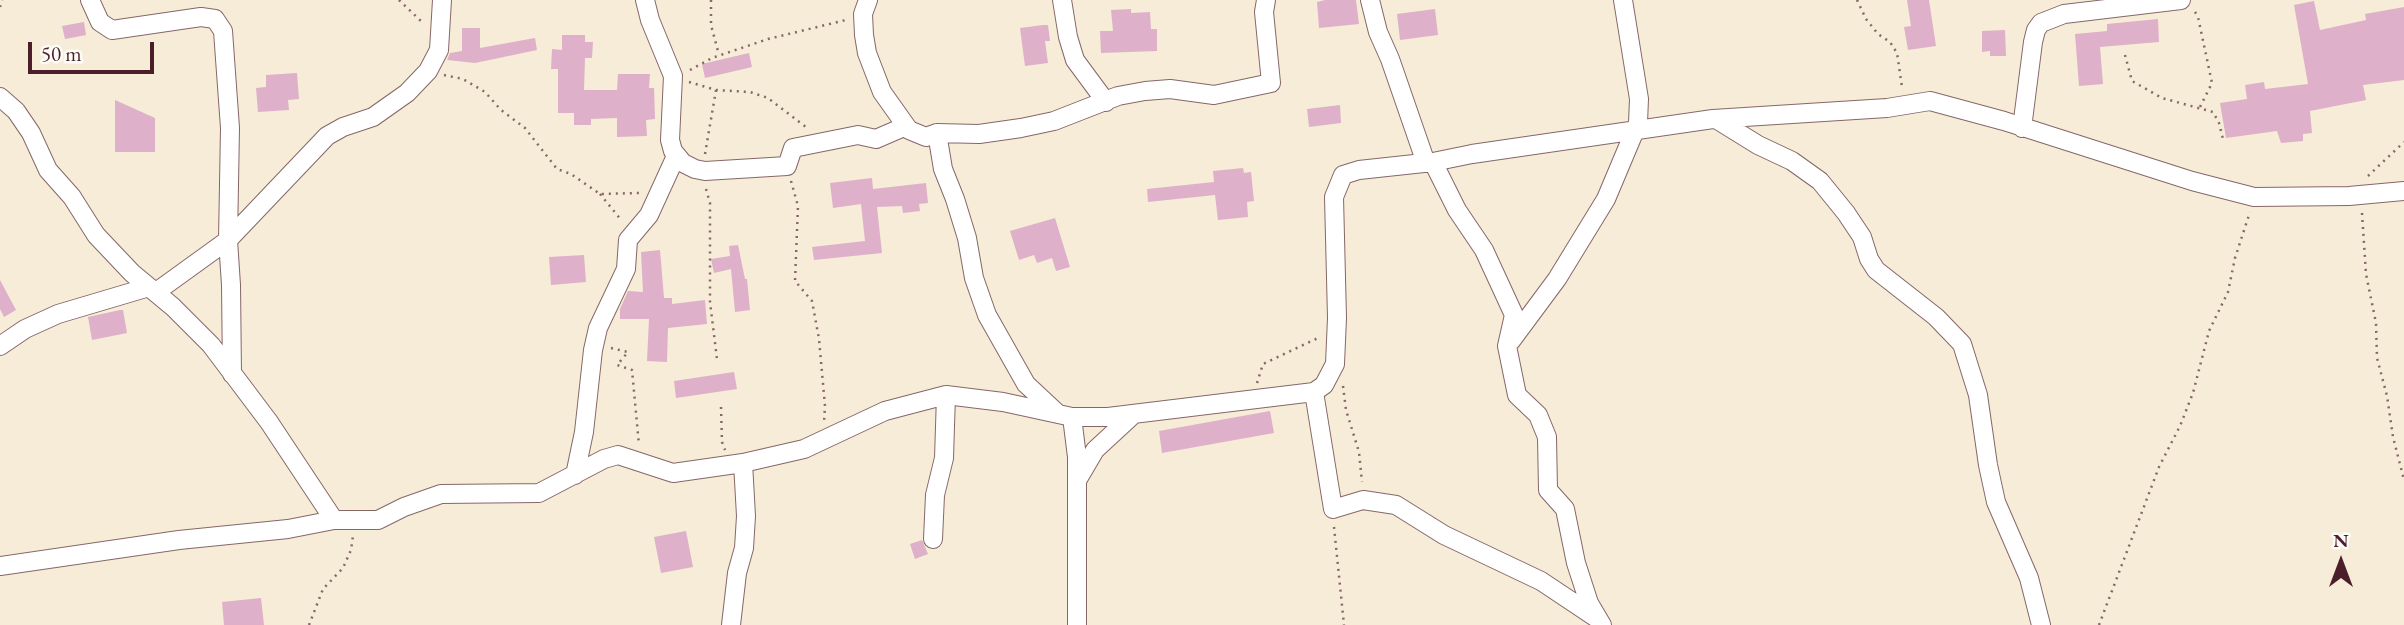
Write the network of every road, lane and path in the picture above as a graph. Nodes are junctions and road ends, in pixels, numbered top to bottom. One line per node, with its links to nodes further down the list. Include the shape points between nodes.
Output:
1 (2, 0): 14 (path)
2 (90, 0): 42 (street, via 100,22 112,30 201,17 215,19 223,31 230,128)
3 (399, 0): 15 (path)
4 (442, 0): 15 (street)
5 (645, 0): 19 (street)
6 (711, 0): 16 (path, via 711,25)
7 (1062, 0): 22 (street, via 1075,60)
8 (1266, 0): 22 (street, via 1271,83 1214,95 1145,91)
9 (1370, 0): 34 (street)
10 (1623, 0): 28 (street, via 1639,99)
11 (1857, 0): 23 (path, via 1866,19 1897,53)
12 (2187, 4): 24 (path, via 2198,17 2212,83); 27 (street, via 2064,14 2041,23 2033,43)
13 (865, 7): 16 (path); 26 (street, via 864,36 870,60 882,92)
14 (0, 8)
15 (441, 40): 18 (street)
16 (719, 55): 19 (path)
17 (2125, 55): 24 (path, via 2132,81 2162,98)
18 (433, 63): 39 (path, via 445,76 463,79 485,92 525,128 554,167); 42 (street, via 396,102 327,136)
19 (676, 77): 20 (path); 33 (street, via 670,140)
20 (716, 90): 29 (path, via 768,98); 36 (path)
21 (0, 97): 44 (street, via 16,111 48,170 96,235)
22 (1106, 102): 30 (street, via 1005,132)
23 (1904, 105): 25 (street); 27 (street, via 1930,101)
24 (2200, 107): 31 (path, via 2213,112)
25 (1716, 119): 28 (street); 71 (street, via 1820,181 1863,237 1876,270 1936,317 1962,344 1978,395 1996,502 2029,578)
26 (906, 126): 30 (street, via 926,138); 35 (street, via 876,139 858,135 793,148)
27 (2022, 128): 41 (street)
28 (1635, 131): 34 (street); 47 (street, via 1606,200 1557,279)
29 (812, 132)
30 (937, 133): 54 (street, via 943,169 987,315 1026,384)
31 (2223, 139)
32 (2404, 142): 40 (path)
33 (676, 156): 36 (street); 38 (street)
34 (1429, 163): 47 (street, via 1484,250 1514,315); 50 (street, via 1343,175 1333,200 1335,364 1324,385)
35 (787, 166): 36 (street); 55 (path, via 798,206 795,281 812,301 819,339 825,406)
36 (705, 171): 48 (path)
37 (2404, 191): 40 (street)
38 (660, 192): 39 (path); 43 (street, via 649,215)
39 (600, 194): 43 (path, via 626,226)
40 (2355, 196): 41 (street); 59 (path, via 2376,323 2377,358)
41 (2255, 197): 72 (path, via 2193,393 2159,467)
42 (228, 240): 44 (street); 49 (street)
43 (628, 240): 45 (street, via 626,269)
44 (153, 290): 46 (street, via 58,314); 49 (street, via 211,345)
45 (594, 344): 56 (path, via 628,351 617,365 632,370); 58 (street)
46 (0, 346)
47 (1507, 346): 66 (street, via 1517,395 1538,415 1548,437 1548,490 1565,509 1576,563)
48 (717, 359)
49 (232, 374): 62 (street, via 270,422)
50 (1314, 392): 53 (street); 61 (street)
51 (946, 394): 54 (street); 55 (street, via 885,411); 64 (street, via 944,458)
52 (721, 407): 57 (path, via 722,442 728,456)
53 (1134, 414): 54 (street); 60 (street, via 1095,450)
54 (1065, 416): 60 (street, via 1077,457)
55 (822, 442): 57 (street)
56 (642, 463): 57 (street, via 673,473); 58 (street, via 618,455)
57 (739, 464): 68 (street, via 746,527)
58 (575, 475): 63 (street, via 539,493 441,494 378,520)
59 (2404, 480)
60 (1076, 482): 69 (street)
61 (1333, 509): 66 (street, via 1363,500 1396,505 1444,535 1541,581); 70 (path)
62 (334, 520): 63 (street); 65 (street)
63 (356, 521): 67 (path, via 343,568 323,589)
64 (933, 539)
65 (0, 566)
66 (1600, 622)
67 (309, 625)
68 (731, 625)
69 (1077, 625)
70 (1344, 625)
71 (2041, 625)
72 (2099, 625)

